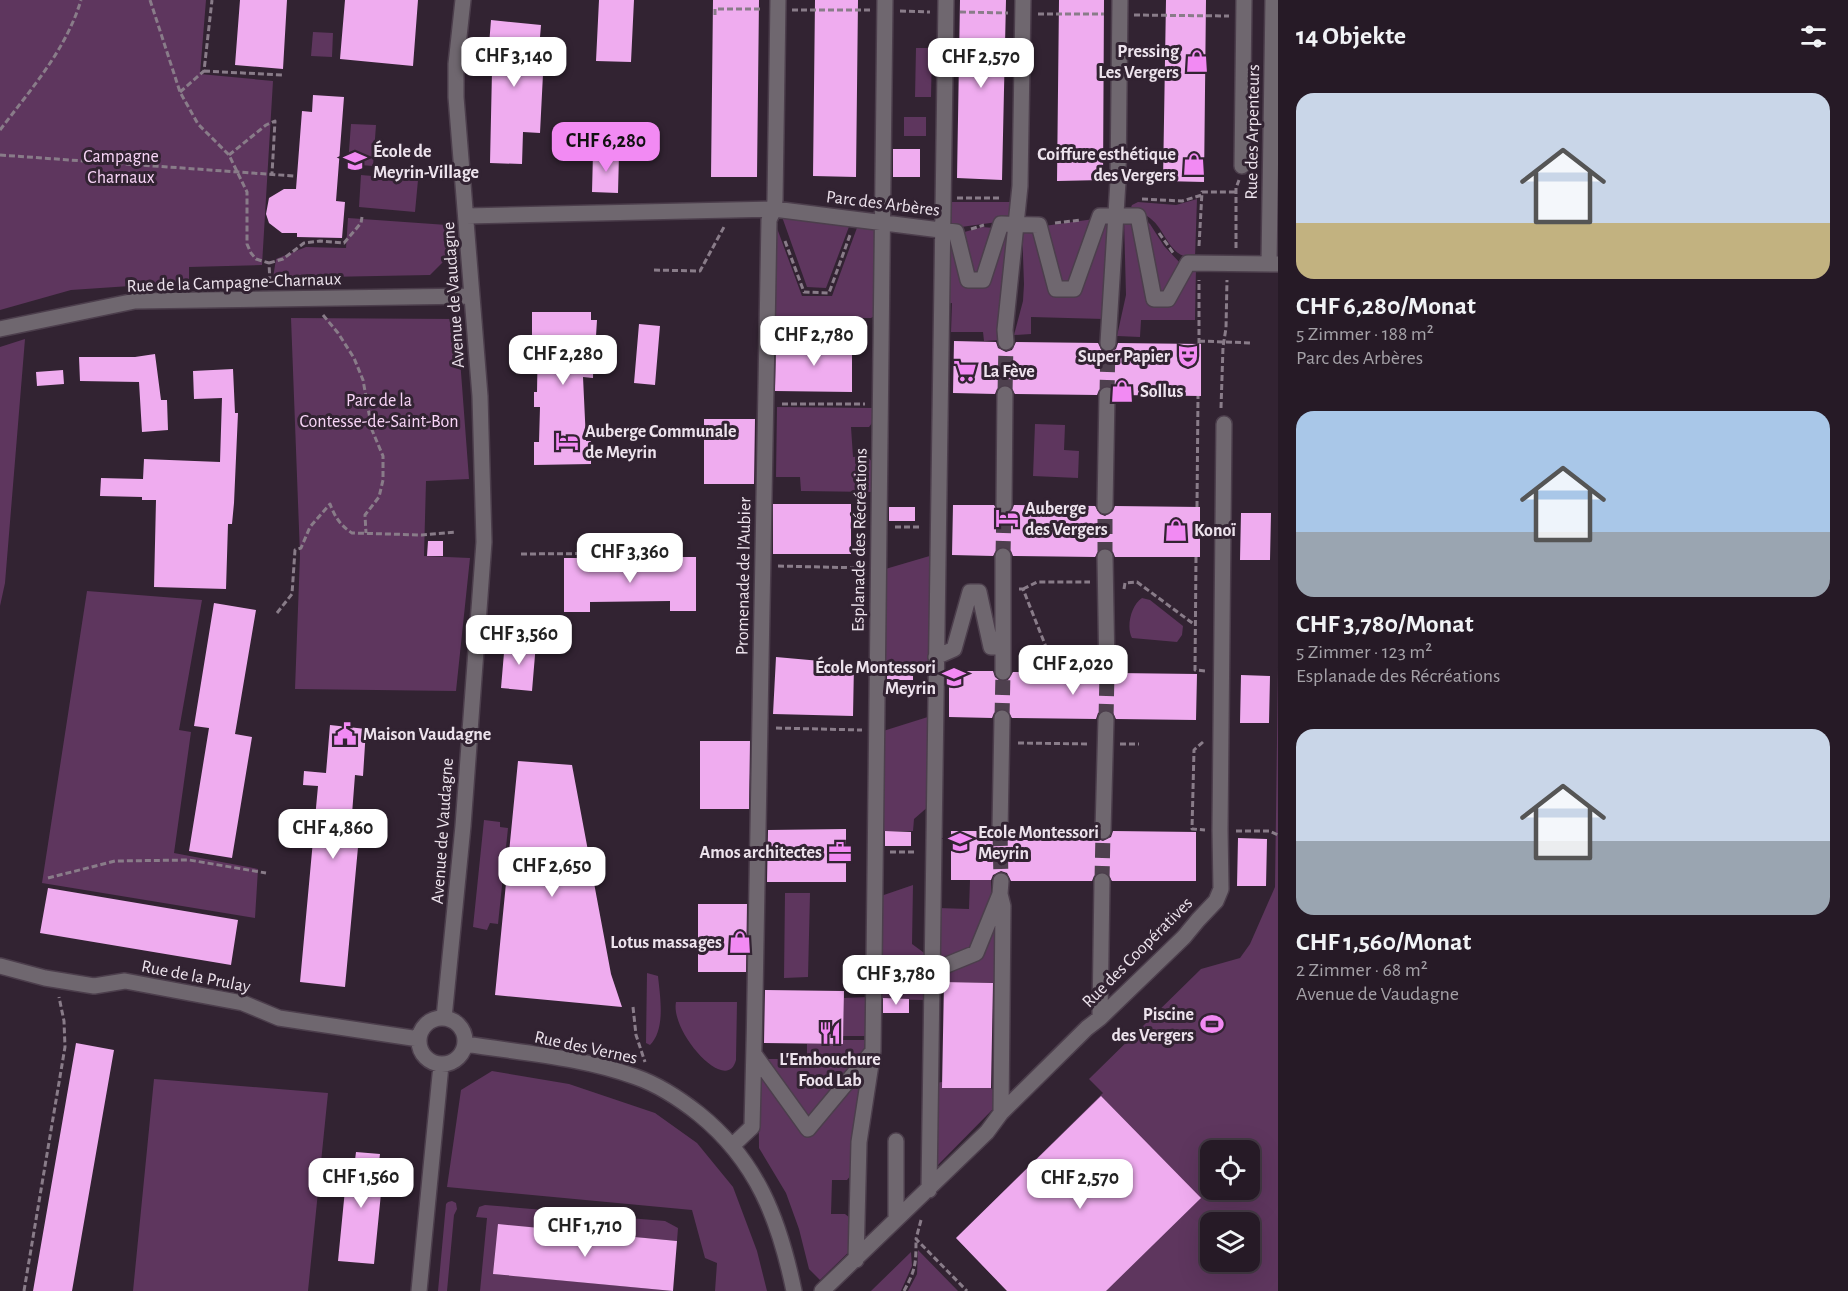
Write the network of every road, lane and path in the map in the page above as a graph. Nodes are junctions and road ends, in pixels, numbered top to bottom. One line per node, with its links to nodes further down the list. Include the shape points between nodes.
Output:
1 (81, 0): 18 (path, via 70,31 49,66)
2 (150, 0): 17 (path)
3 (212, 0): 15 (path)
4 (463, 0): 32 (street, Avenue de Vaudagne, via 456,97)
5 (1023, 0): 28 (street)
6 (1120, 0): 33 (street, via 1118,181)
7 (1244, 0): 21 (street, Rue des Arpenteurs)
8 (1274, 0): 45 (street, Rue des Arpenteurs)
9 (778, 5): 10 (path); 14 (path, via 715,9); 31 (street, Promenade de l'Aubier)
10 (885, 5): 11 (path); 37 (street, Esplanade des Récréations)
11 (946, 6): 27 (street)
12 (967, 13): 13 (path)
13 (998, 13)
14 (715, 15)
15 (204, 71): 16 (path); 17 (path)
16 (282, 75)
17 (180, 92): 20 (path, via 198,124)
18 (0, 129)
19 (0, 155): 22 (path)
20 (229, 155): 22 (path); 23 (path, via 275,121)
21 (1242, 166): 25 (path)
22 (238, 173): 23 (path); 42 (path, via 247,192 247,244 256,259)
23 (272, 174): 24 (path)
24 (294, 176)
25 (1237, 192): 26 (path); 44 (path, via 1236,253)
26 (1202, 195): 29 (path, via 1182,201); 43 (path)
27 (944, 198): 28 (path); 40 (street)
28 (1019, 198): 38 (street)
29 (1137, 199)
30 (734, 209): 31 (street, Parc des Arbères); 32 (street, Parc des Arbères); 46 (path, via 700,271)
31 (774, 209): 36 (street, Parc des Arbères); 73 (street, Promenade de l'Aubier, via 769,220)
32 (466, 216): 48 (street, Avenue de Vaudagne)
33 (1107, 216): 35 (street); 39 (path); 39 (street, via 1074,289 1056,289); 53 (street)
34 (362, 217): 42 (path, via 344,243 304,243 284,258)
35 (1138, 217): 43 (path, via 1150,220 1179,259); 43 (street, via 1154,299 1168,299)
36 (856, 220): 37 (street, Parc des Arbères); 41 (path, via 829,292 804,292)
37 (882, 222): 40 (street, Parc des Arbères); 59 (street, Esplanade des Récréations)
38 (1008, 224): 39 (street); 40 (path); 40 (street, Parc des Arbères, via 983,280 968,280); 51 (street)
39 (1039, 225)
40 (950, 231): 65 (street)
41 (785, 240)
42 (269, 263): 47 (path)
43 (1193, 263): 44 (street); 52 (path, via 1198,342)
44 (1231, 264): 45 (street); 52 (path)
45 (1274, 264)
46 (654, 270)
47 (270, 283)
48 (471, 296): 50 (street, Rue de la Campagne-Charnaux, via 135,301); 109 (street, Avenue de Vaudagne, via 481,424 483,570 464,826)
49 (323, 315): 67 (path, via 354,358 363,380 372,430 383,456 383,480 379,497 365,515)
50 (0, 329)
51 (1006, 342)
52 (1223, 342): 54 (path); 60 (path, via 1220,403)
53 (1108, 343)
54 (1252, 343)
55 (1005, 394): 61 (street)
56 (1107, 395): 62 (street)
57 (1198, 396): 63 (path)
58 (776, 404): 59 (path)
59 (880, 404): 64 (street, Esplanade des Récréations)
60 (1224, 424): 85 (street, Rue des Coopératives)
61 (1004, 505)
62 (1105, 506)
63 (1197, 507)
64 (878, 527): 65 (path); 74 (street, Esplanade des Récréations)
65 (938, 527): 83 (street)
66 (456, 532): 67 (path)
67 (366, 533): 79 (path, via 352,533 342,527 330,504 322,511 301,548 295,550 292,594)
68 (521, 554): 69 (path)
69 (661, 554)
70 (1003, 556): 81 (street)
71 (1105, 557): 75 (street)
72 (1196, 558): 80 (path)
73 (763, 566): 74 (path); 91 (street, Promenade de l'Aubier)
74 (878, 569): 87 (street, Esplanade des Récréations)
75 (1106, 582): 76 (path, via 1037,582); 82 (street)
76 (1023, 589): 77 (path); 82 (path, via 1046,647)
77 (1016, 590)
78 (1123, 593): 80 (path, via 1125,583 1137,582)
79 (277, 613)
80 (1196, 625): 85 (path, via 1195,670)
81 (1003, 646): 83 (street, via 991,647 979,592 970,592 954,649); 84 (street)
82 (1106, 648): 86 (street)
83 (936, 657): 88 (street)
84 (1003, 672)
85 (1221, 672): 92 (street, Rue des Coopératives)
86 (1107, 673)
87 (876, 686): 88 (path); 93 (street, Esplanade des Récréations)
88 (936, 687): 101 (street)
89 (1002, 718): 97 (street)
90 (1106, 719): 95 (street)
91 (759, 728): 93 (path); 114 (street, Promenade de l'Aubier)
92 (1220, 729): 96 (street, Rue des Coopératives); 96 (path, via 1192,750 1192,829)
93 (876, 730): 100 (street, Esplanade des Récréations)
94 (1038, 743): 95 (path)
95 (1105, 744): 98 (street)
96 (1220, 830): 99 (path, via 1269,831); 110 (street, Rue des Coopératives, via 1221,889 1216,901)
97 (1000, 831)
98 (1103, 831)
99 (1278, 835)
100 (875, 851): 101 (path); 113 (street, Esplanade des Récréations)
101 (934, 852): 106 (street)
102 (266, 873): 103 (path, via 189,860 115,861)
103 (48, 878)
104 (1102, 881): 110 (street)
105 (0, 966): 111 (street, Rue de la Prulay, via 94,986 125,981 243,1003 279,1018)
106 (932, 971): 117 (street, via 976,953 1000,887); 120 (street)
107 (58, 992): 125 (path, via 65,1047)
108 (633, 1007): 116 (path, via 636,1035)
109 (444, 1018): 111 (street, via 430,1021); 112 (street, via 459,1024)
110 (1100, 1018): 117 (street, Rue des Coopératives)
111 (419, 1039): 115 (street, via 424,1056)
112 (466, 1044): 115 (street, via 457,1060); 119 (street, Rue des Vernes, via 600,1066 636,1077 678,1098)
113 (873, 1051): 114 (street, via 808,1129); 124 (street, Esplanade des Récréations, via 859,1142)
114 (754, 1054): 119 (street, Promenade de l'Aubier, via 752,1127)
115 (441, 1065): 126 (street)
116 (646, 1066)
117 (1001, 1113): 120 (street, Rue des Coopératives)
118 (896, 1141): 121 (street)
119 (733, 1145): 127 (street, Rue des Vernes, via 772,1212)
120 (929, 1190): 121 (street, Rue des Coopératives)
121 (896, 1219): 124 (street, Rue des Coopératives)
122 (921, 1219): 123 (path)
123 (916, 1239): 129 (path, via 917,1260); 130 (path)
124 (856, 1260): 128 (street, Rue des Coopératives)
125 (24, 1291)
126 (419, 1291)
127 (794, 1291)
128 (822, 1291)
129 (904, 1291)
130 (967, 1291)

